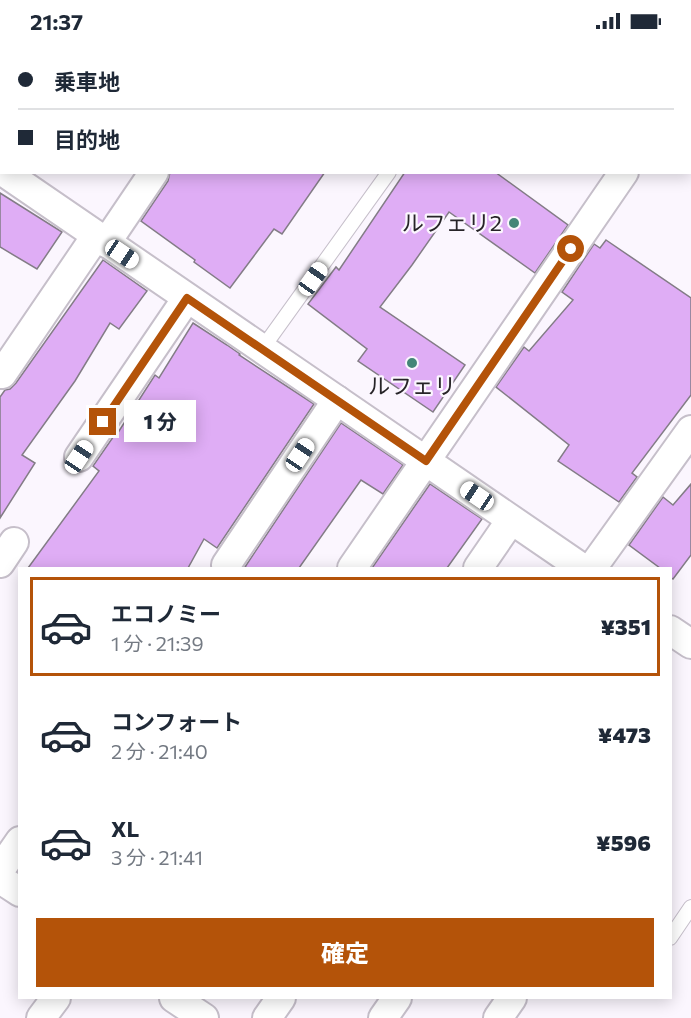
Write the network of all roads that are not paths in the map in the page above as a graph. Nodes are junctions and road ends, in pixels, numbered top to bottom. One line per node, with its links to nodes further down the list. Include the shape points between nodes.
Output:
1 (6, 174): 5 (street)
2 (152, 174): 5 (street)
3 (388, 174): 7 (lane)
4 (623, 174): 12 (street)
5 (101, 239): 6 (street); 8 (street)
6 (187, 298): 7 (street); 11 (street)
7 (262, 350): 9 (street)
8 (2, 374)
9 (337, 400): 12 (street); 14 (street)
10 (691, 430): 18 (street)
11 (79, 457)
12 (426, 461): 13 (street); 15 (street)
13 (511, 520): 16 (street); 17 (street)
14 (226, 565)
15 (353, 567)
16 (479, 567)
17 (581, 567)
18 (593, 567)
19 (672, 631): 20 (street)
20 (691, 644)
21 (18, 844): 22 (street)
22 (0, 870)
23 (0, 879): 24 (street)
24 (18, 891)
25 (691, 907): 26 (lane)
26 (672, 935)
27 (55, 999): 32 (street)
28 (176, 999): 33 (street)
29 (280, 999): 34 (street)
30 (396, 999): 35 (street)
31 (511, 999): 36 (street)
32 (41, 1018)
33 (204, 1018)
34 (267, 1018)
35 (383, 1018)
36 (498, 1018)

